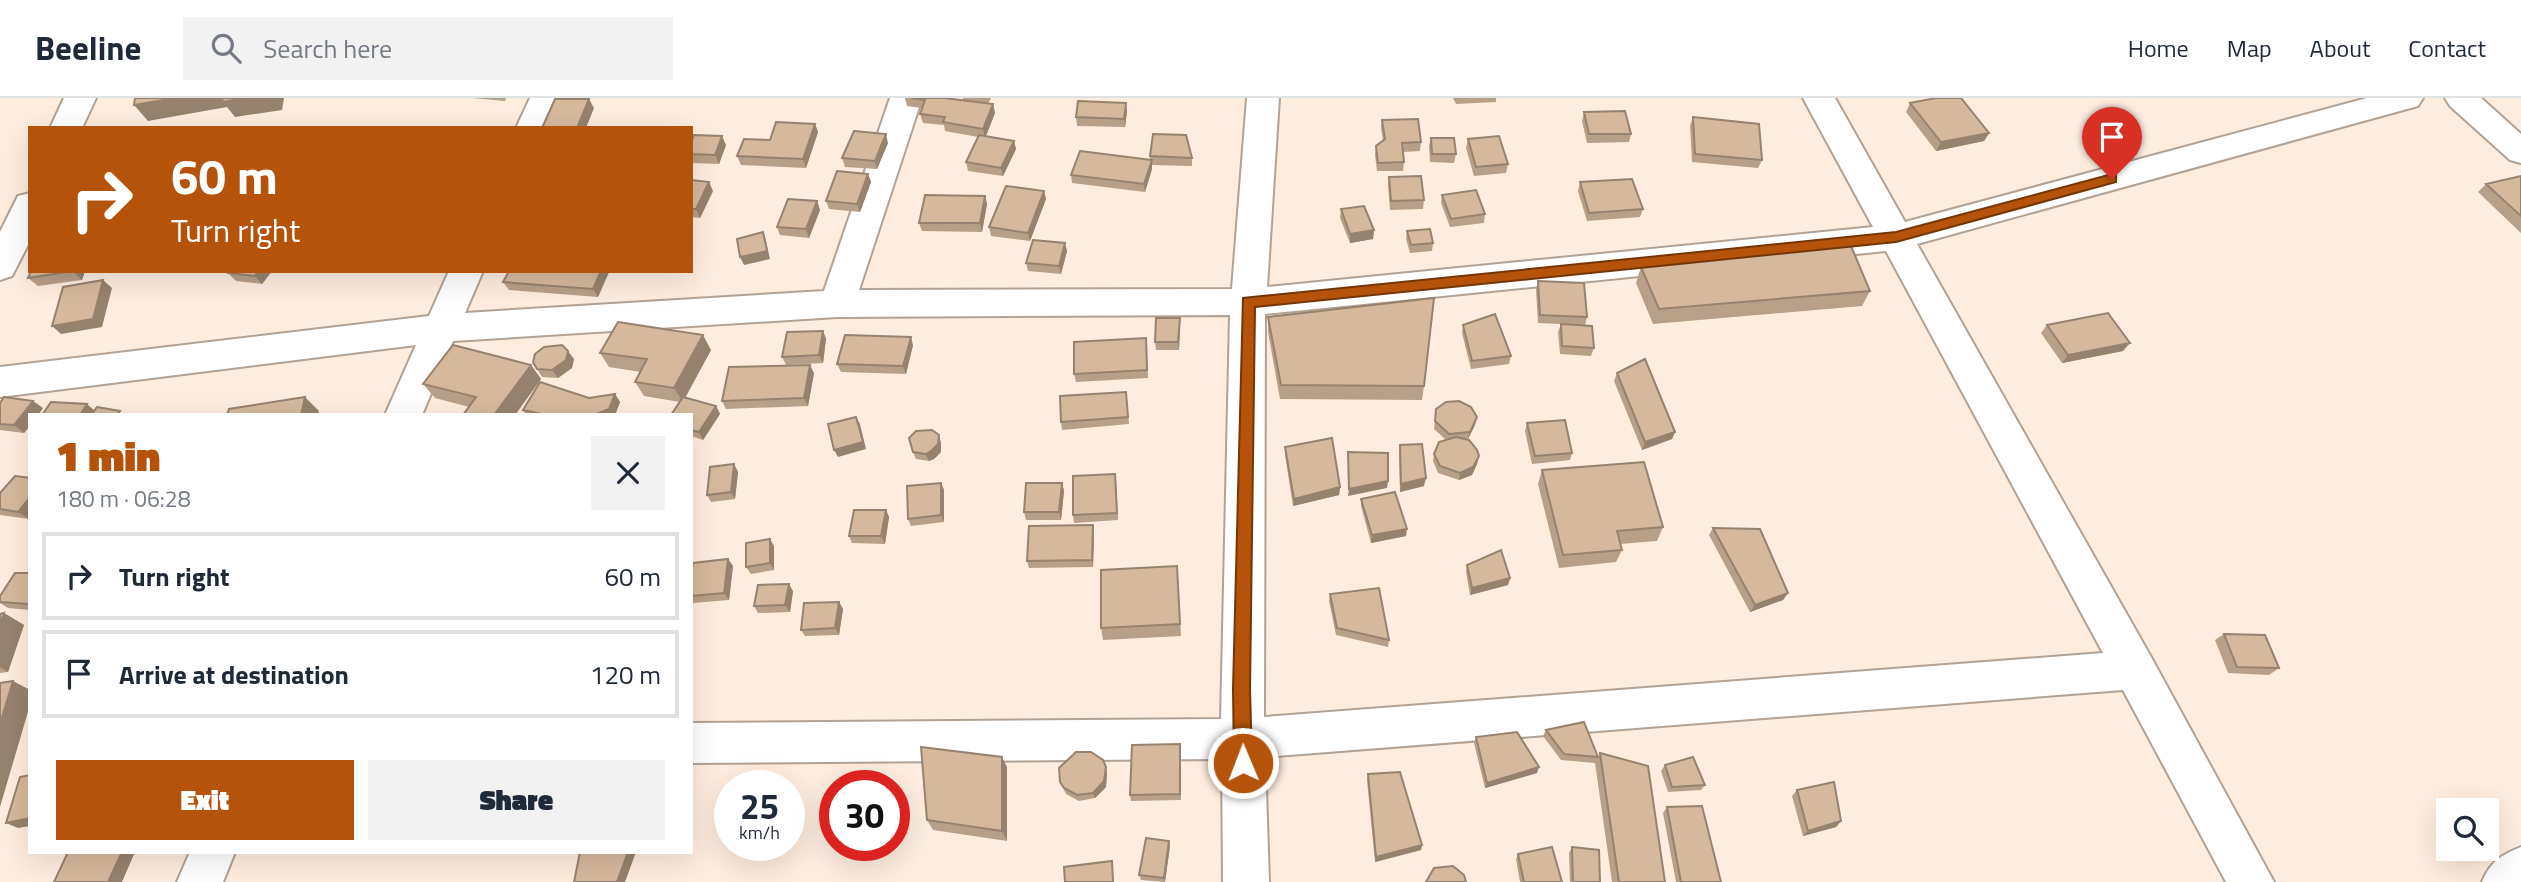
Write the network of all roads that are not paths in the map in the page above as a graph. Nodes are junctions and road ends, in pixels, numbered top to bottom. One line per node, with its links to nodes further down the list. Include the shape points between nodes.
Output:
1 (80, 98): 8 (street)
2 (546, 98): 9 (street)
3 (906, 98): 16 (street)
4 (1262, 98): 15 (street)
5 (1819, 98): 12 (street)
6 (2407, 98): 12 (street)
7 (2461, 98): 10 (street)
8 (67, 126)
9 (533, 126)
10 (2521, 152)
11 (28, 209): 13 (street)
12 (1896, 237): 15 (street); 20 (street)
13 (0, 267)
14 (466, 273): 17 (street)
15 (1248, 302): 16 (street); 21 (street)
16 (837, 304): 17 (street)
17 (441, 328): 18 (street); 19 (street)
18 (0, 382)
19 (404, 413)
20 (2136, 670): 21 (street); 27 (street)
21 (1242, 739): 22 (street); 26 (street)
22 (693, 743)
23 (212, 854): 25 (street)
24 (2521, 869): 28 (street)
25 (200, 882)
26 (1246, 882)
27 (2251, 882)
28 (2505, 882)

